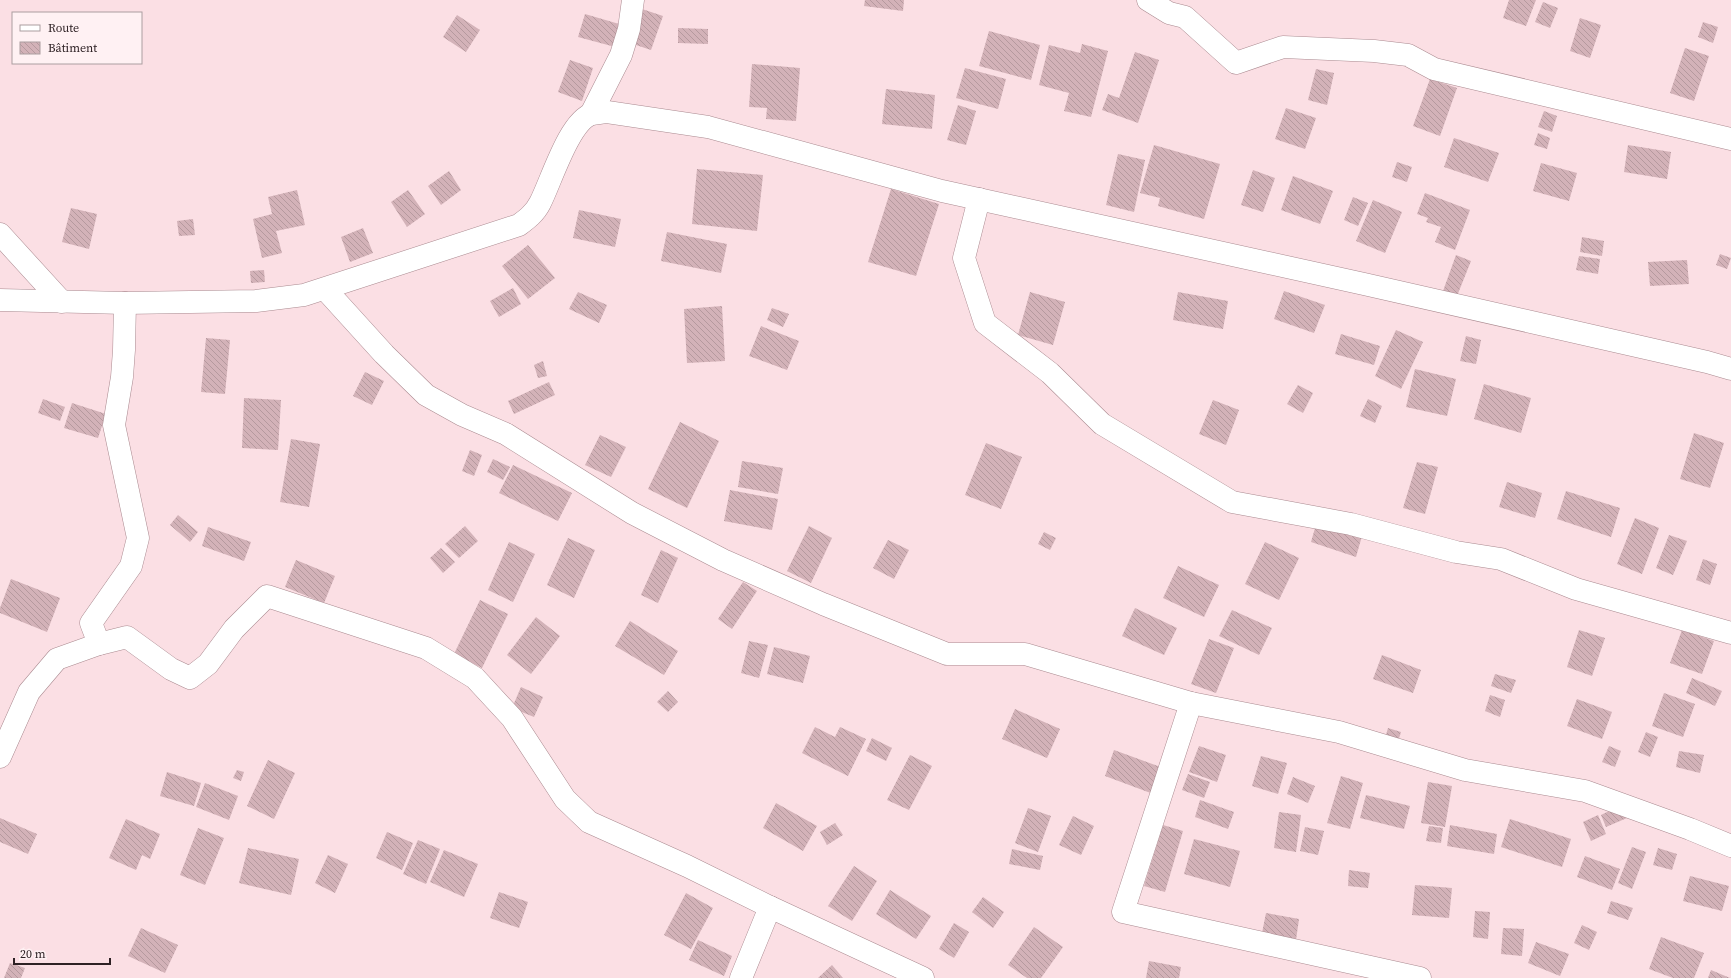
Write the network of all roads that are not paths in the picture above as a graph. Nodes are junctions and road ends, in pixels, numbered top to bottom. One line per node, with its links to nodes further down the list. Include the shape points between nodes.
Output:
1 (633, 0): 3 (street, via 622,55)
2 (1148, 0): 4 (street, via 1169,13 1184,17 1236,63 1283,47 1408,55 1434,69)
3 (591, 114): 5 (street, via 607,112 708,127); 7 (street, via 580,122 569,138 540,205 519,225)
4 (1731, 139)
5 (979, 199): 11 (street); 12 (street, via 964,258 985,323 1050,373 1102,424 1232,502 1351,524 1456,552 1501,559 1576,589)
6 (0, 234): 9 (street)
7 (325, 289): 10 (street, via 304,295 256,301); 14 (street, via 384,354 426,395 462,415 506,434 632,513 723,560 822,604 947,654 1025,654)
8 (0, 300): 9 (street)
9 (62, 302): 10 (street)
10 (125, 303): 13 (street, via 124,350 114,425 138,538 131,566 91,623)
11 (1731, 369)
12 (1731, 633)
13 (99, 644): 15 (street, via 57,659 29,692); 17 (street, via 127,637 171,669 190,678 208,664 234,628 267,596 426,648 474,678 485,689 512,718 565,799 589,822)
14 (1191, 703): 16 (street, via 1339,732 1465,770 1585,791 1690,828); 20 (street, via 1123,912)
15 (0, 757)
16 (1731, 846)
17 (770, 907): 18 (street); 19 (street)
18 (741, 978)
19 (923, 978)
20 (1420, 978)

